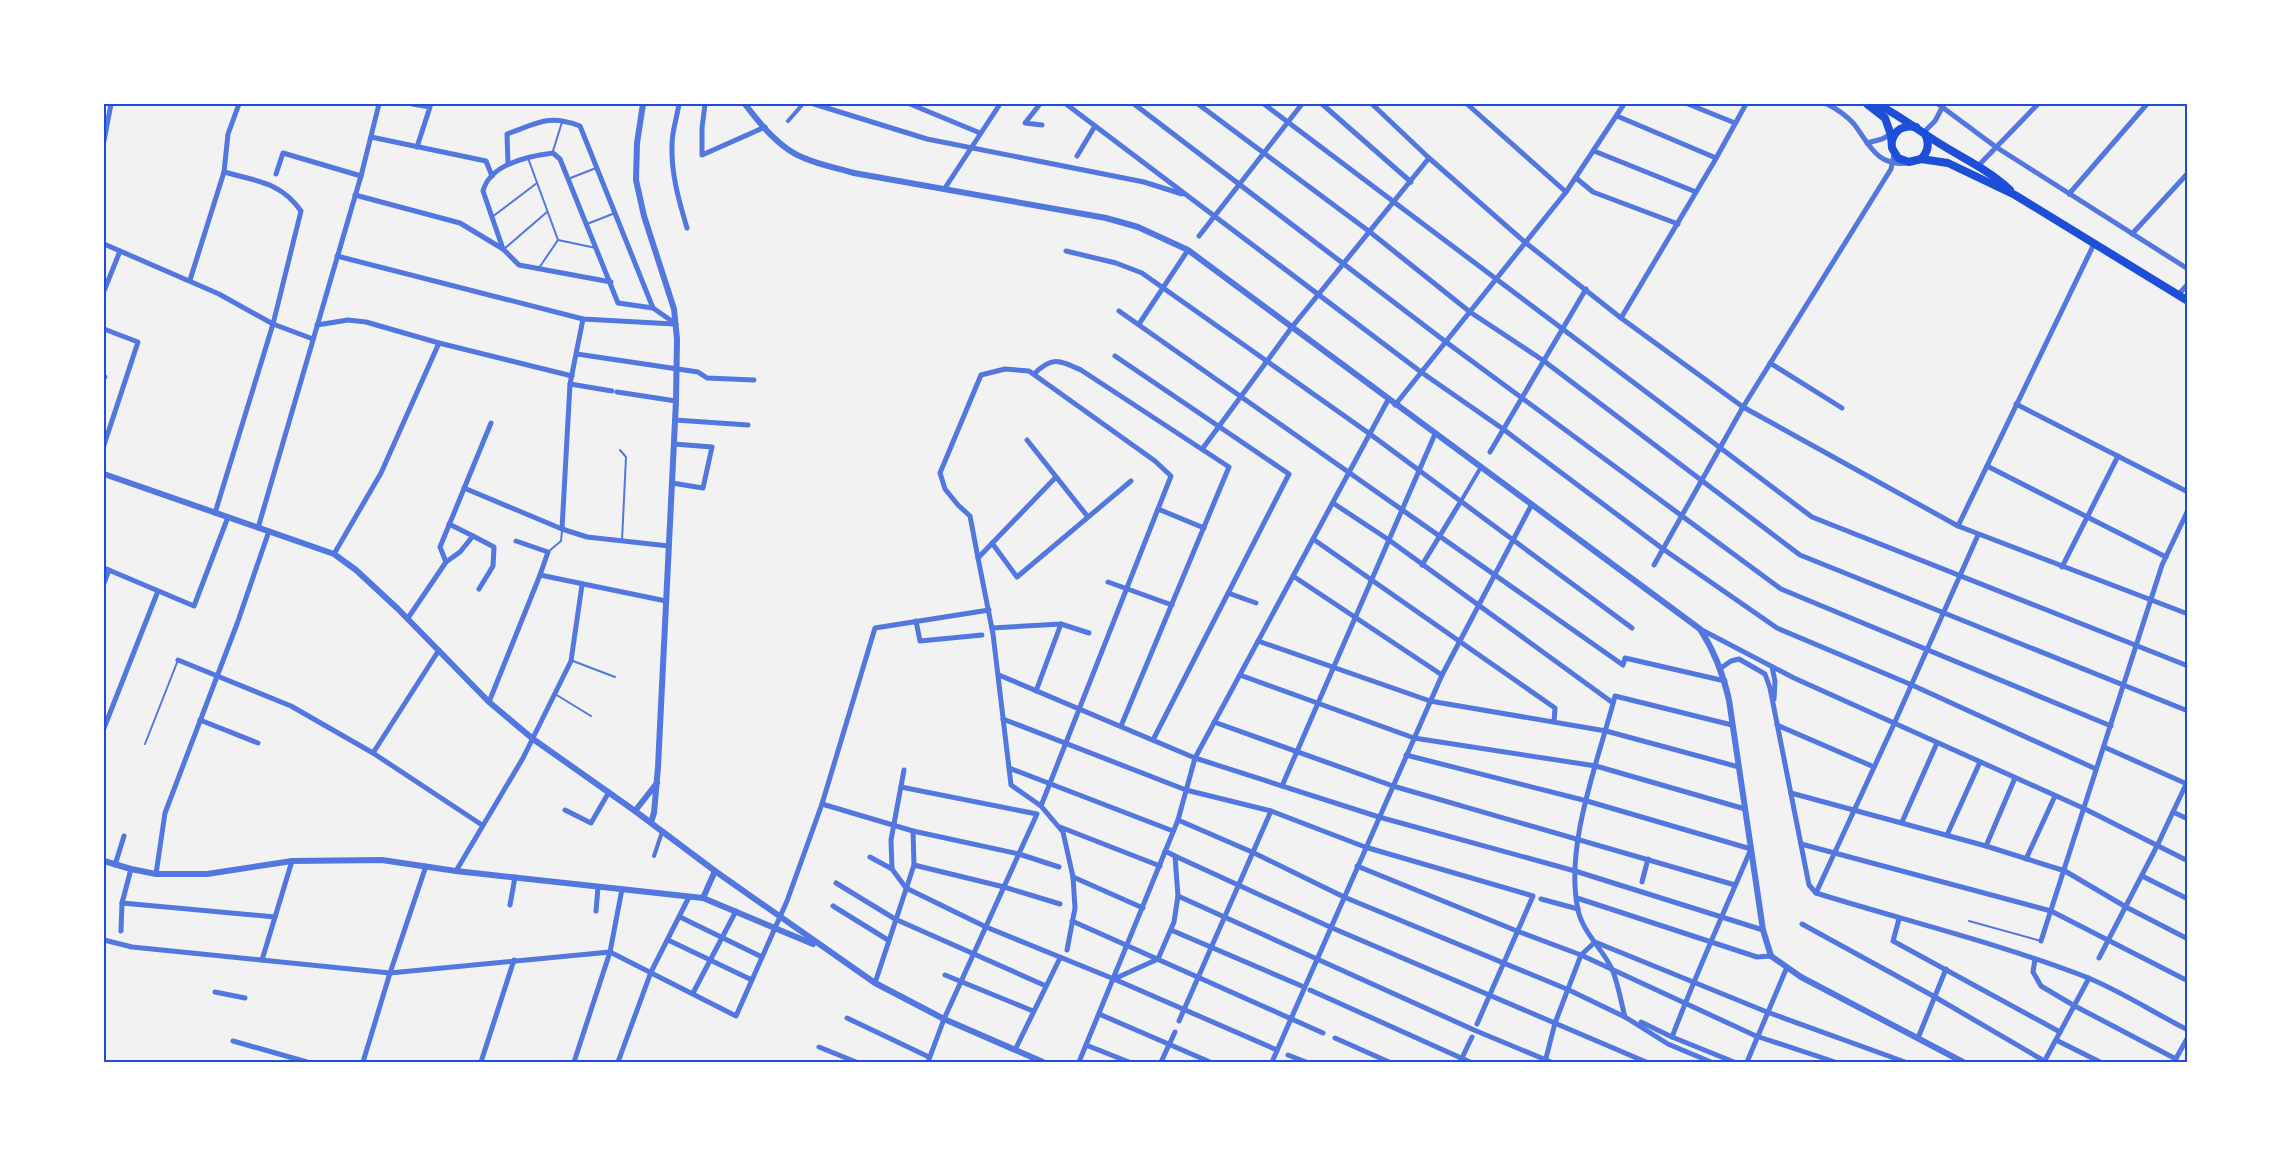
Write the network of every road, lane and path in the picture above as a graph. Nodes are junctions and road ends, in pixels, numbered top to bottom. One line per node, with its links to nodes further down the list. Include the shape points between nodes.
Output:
1 (111, 104): 43 (street)
2 (239, 104): 62 (street, via 228,134)
3 (379, 104): 42 (street)
4 (412, 104): 45 (street, via 429,107)
5 (643, 104): 119 (street, via 636,180)
6 (679, 104): 86 (street, via 672,171)
7 (705, 104): 38 (street, via 702,155)
8 (745, 104): 38 (street)
9 (802, 104): 33 (street)
10 (814, 104): 46 (street, via 927,139)
11 (910, 104): 40 (street)
12 (1000, 104): 40 (street)
13 (1040, 104): 36 (street, via 1025,123)
14 (1066, 104): 37 (street)
15 (1134, 104): 71 (street)
16 (1198, 104): 50 (street)
17 (1264, 104): 34 (street)
18 (1302, 104): 34 (street)
19 (1322, 104): 69 (street)
20 (1372, 104): 54 (street)
21 (1467, 104): 73 (street)
22 (1624, 104): 31 (street)
23 (1688, 104): 35 (street)
24 (1746, 104): 35 (street)
25 (1827, 104): 44 (street, via 1849,118)
26 (1867, 104): 41 (main road, via 1884,118)
27 (1877, 104): 39 (main road)
28 (1941, 104): 39 (street, via 1935,121); 47 (street)
29 (2038, 104): 47 (street)
30 (2147, 104): 75 (street)
31 (1617, 116): 48 (street); 55 (street)
32 (563, 120): 49 (lane); 58 (street, via 549,118 507,134); 61 (street, via 580,126)
33 (788, 121)
34 (1288, 122): 50 (street); 79 (street)
35 (1735, 123): 55 (street)
36 (1042, 124)
37 (1095, 126): 52 (street); 77 (street)
38 (765, 127): 72 (street, via 802,158 854,173)
39 (1923, 132): 41 (main road, via 1907,126); 56 (main road, via 1928,145); 60 (main road)
40 (980, 133): 46 (street)
41 (1893, 136): 44 (street); 51 (main road)
42 (371, 137): 45 (street); 65 (street)
43 (104, 141)
44 (1867, 144): 59 (street)
45 (417, 147): 66 (street, via 486,161)
46 (970, 147): 72 (street); 77 (street, via 1144,182)
47 (1996, 147): 60 (street); 75 (street)
48 (1594, 151): 67 (street); 74 (street)
49 (553, 153): 53 (street); 68 (street, via 560,159)
50 (1263, 154): 71 (street); 87 (street)
51 (1894, 154): 57 (main road); 59 (street)
52 (1077, 156)
53 (528, 158): 58 (street); 70 (lane)
54 (1430, 158): 69 (street); 91 (street)
55 (1716, 158): 74 (street)
56 (1921, 159): 57 (main road); 78 (main road, via 1948,163)
57 (1909, 162): 59 (street)
58 (508, 164): 66 (street)
59 (1892, 164): 132 (street)
60 (1978, 166): 78 (main road)
61 (597, 167): 68 (lane); 81 (street)
62 (224, 172): 104 (street); 118 (street, via 278,188 301,211)
63 (2187, 173): 88 (street)
64 (276, 174): 65 (street, via 283,153)
65 (361, 176): 76 (street)
66 (492, 176): 82 (street, via 483,191)
67 (1576, 178): 73 (street); 85 (street, via 1593,192)
68 (568, 179): 84 (street)
69 (1411, 182): 79 (street)
70 (537, 183): 80 (lane); 82 (lane)
71 (1240, 184): 83 (street); 100 (street)
72 (945, 188): 96 (street, via 1106,218 1138,227)
73 (1566, 192): 91 (street)
74 (1696, 192): 85 (street)
75 (2069, 194): 88 (street)
76 (355, 195): 94 (street, via 460,223); 99 (street)
77 (1185, 195): 83 (street)
78 (2015, 195): 93 (main road)
79 (1395, 202): 87 (street); 103 (street)
80 (547, 212): 90 (lane); 94 (lane)
81 (615, 213): 84 (lane); 113 (street)
82 (492, 217): 94 (street)
83 (1214, 217): 89 (street); 110 (street)
84 (587, 224): 95 (street)
85 (1678, 224): 116 (street)
86 (687, 228)
87 (1370, 232): 100 (street); 115 (street)
88 (2132, 234): 102 (street)
89 (1199, 236)
90 (558, 240): 95 (lane); 101 (lane)
91 (1526, 243): 103 (street); 108 (street)
92 (104, 244): 97 (street)
93 (2094, 244): 111 (main road); 143 (street)
94 (503, 249): 101 (street, via 519,265)
95 (597, 249): 105 (street)
96 (1188, 250): 107 (street); 122 (street)
97 (120, 251): 104 (street); 109 (street)
98 (1066, 251): 107 (street, via 1116,263)
99 (337, 256): 117 (street); 121 (street)
100 (1344, 265): 110 (street); 126 (street)
101 (538, 268): 105 (street)
102 (2187, 269)
103 (1498, 278): 115 (street); 123 (street)
104 (190, 280): 118 (street)
105 (611, 282): 113 (street, via 618,303)
106 (2187, 284): 111 (street)
107 (1163, 287): 120 (street); 130 (street)
108 (1586, 289): 116 (street); 123 (street)
109 (104, 291)
110 (1320, 294): 122 (street); 134 (street)
111 (2178, 296): 112 (main road)
112 (2187, 301)
113 (652, 308): 119 (street)
114 (1119, 311): 120 (street)
115 (1470, 312): 126 (street); 131 (street)
116 (1621, 318): 145 (street)
117 (583, 319): 119 (street); 128 (street)
118 (273, 324): 125 (street); 179 (street)
119 (675, 324): 133 (street)
120 (1139, 324): 139 (street)
121 (317, 326): 125 (street); 127 (street, via 348,320 366,322)
122 (1292, 327): 130 (street); 141 (street)
123 (1563, 328): 131 (street); 158 (street)
124 (104, 329): 156 (street, via 138,342)
125 (313, 339): 186 (street)
126 (1446, 342): 134 (street); 140 (street)
127 (439, 343): 136 (street); 202 (street, via 381,473)
128 (577, 354): 133 (street); 136 (street)
129 (1115, 356): 150 (street)
130 (1268, 361): 139 (street); 152 (street)
131 (1544, 361): 140 (street); 168 (street)
132 (1770, 363): 145 (street); 146 (street)
133 (677, 369): 137 (street, via 698,372 707,378); 142 (street)
134 (1421, 372): 144 (street); 151 (street)
135 (1031, 373): 157 (street, via 1054,360 1081,370); 177 (street, via 1172,476); 204 (street, via 1005,369 981,375 940,473 945,489 970,516)
136 (572, 376): 138 (street)
137 (754, 380)
138 (570, 384): 142 (street); 188 (street)
139 (1240, 397): 150 (street); 165 (street)
140 (1522, 398): 151 (street); 182 (street)
141 (1388, 400): 144 (street); 152 (street)
142 (676, 401): 147 (street)
143 (2016, 404): 161 (street); 162 (street)
144 (1395, 405): 153 (street)
145 (1743, 407): 158 (street); 185 (street)
146 (1842, 408)
147 (675, 420): 149 (street); 155 (street)
148 (491, 423): 171 (street)
149 (748, 425)
150 (1220, 427): 157 (street); 221 (street, via 1289,474)
151 (1503, 429): 160 (street); 200 (street)
152 (1370, 434): 164 (street); 165 (street)
153 (1435, 434): 163 (street); 164 (street)
154 (1027, 440): 167 (street)
155 (674, 444): 170 (street); 170 (street, via 712,447 703,488)
156 (104, 445)
157 (1203, 448): 187 (street, via 1229,467)
158 (1720, 448): 168 (street); 210 (street, via 1812,517)
159 (620, 450): 197 (lane, via 626,457)
160 (1490, 452)
161 (2118, 456): 172 (street); 183 (street)
162 (1987, 466): 183 (street); 185 (street)
163 (1481, 467): 173 (street); 175 (street)
164 (1419, 470): 173 (street); 176 (street)
165 (1350, 472): 174 (street); 176 (street)
166 (104, 474): 179 (street)
167 (1056, 477): 181 (street); 198 (street)
168 (1702, 479): 182 (street); 228 (street, via 1800,555)
169 (1131, 481): 181 (street)
170 (672, 483): 199 (street)
171 (464, 488): 184 (street); 188 (street)
172 (2187, 492)
173 (1461, 501): 190 (street); 194 (street)
174 (1333, 503): 193 (street); 195 (street)
175 (1532, 504): 194 (street); 236 (street)
176 (1402, 508): 190 (street); 195 (street)
177 (1158, 509): 187 (street); 219 (street)
178 (2187, 510): 203 (street)
179 (215, 513): 180 (street)
180 (228, 517): 186 (street); 220 (street, via 194,606)
181 (1088, 517): 198 (street, via 1017,577)
182 (1681, 517): 200 (street); 243 (street, via 1780,589)
183 (2087, 517): 203 (street); 208 (street)
184 (449, 524): 192 (street); 205 (street, via 440,547)
185 (1958, 526): 191 (street)
186 (258, 528): 189 (street)
187 (1204, 528): 225 (street)
188 (562, 529): 197 (street); 201 (lane, via 561,541)
189 (269, 531): 202 (street); 250 (street)
190 (1440, 535): 206 (street); 212 (street)
191 (1978, 535): 208 (street); 210 (street)
192 (473, 536): 205 (street); 218 (street, via 494,547 493,566)
193 (1313, 539): 213 (street); 214 (street)
194 (1513, 539): 212 (street); 235 (street)
195 (1389, 540): 206 (street); 214 (street)
196 (516, 541): 201 (street)
197 (622, 541): 199 (street)
198 (992, 543): 204 (street)
199 (669, 546): 223 (street)
200 (1663, 549): 207 (street); 258 (street, via 1777,628)
201 (548, 552): 211 (street)
202 (334, 554): 230 (street)
203 (2166, 556): 222 (street)
204 (978, 558): 227 (street)
205 (446, 562): 230 (street)
206 (1422, 565): 226 (street)
207 (1654, 565)
208 (2062, 567): 222 (street)
209 (106, 569): 216 (street); 220 (street)
210 (1960, 574): 228 (street); 241 (street)
211 (540, 575): 217 (street); 264 (street)
212 (1495, 575): 226 (street); 256 (street, via 1623,665 1625,658)
213 (1293, 576): 231 (street); 240 (street)
214 (1371, 580): 231 (street); 239 (street)
215 (1108, 582): 219 (street)
216 (104, 583)
217 (582, 585): 223 (street); 245 (street)
218 (479, 589)
219 (1126, 589): 225 (street); 268 (street)
220 (158, 591): 280 (street)
221 (1228, 593): 224 (street); 284 (street)
222 (2150, 600): 229 (street); 241 (street)
223 (666, 601): 302 (street)
224 (1256, 603)
225 (1172, 605): 278 (street)
226 (1478, 606): 239 (street); 266 (street)
227 (989, 610): 232 (street); 234 (street)
228 (1944, 613): 243 (street); 259 (street)
229 (2187, 614)
230 (408, 618): 242 (street)
231 (1354, 619): 248 (street); 253 (street)
232 (916, 621): 238 (street, via 920,641); 313 (street, via 875,627)
233 (1061, 624): 234 (street); 237 (street); 261 (street)
234 (992, 628): 251 (street)
235 (1632, 628)
236 (1700, 629): 247 (street); 249 (street)
237 (1089, 633)
238 (982, 635)
239 (1460, 640): 253 (street); 274 (street, via 1555,708)
240 (1258, 641): 248 (street); 252 (street)
241 (2136, 646): 246 (street); 259 (street)
242 (439, 650): 264 (street); 291 (street)
243 (1926, 650): 258 (street); 279 (street)
244 (178, 660): 250 (street); 288 (lane)
245 (571, 660): 254 (lane); 262 (street)
246 (2187, 666)
247 (1772, 667): 255 (street); 257 (street)
248 (1333, 668): 263 (street); 265 (street)
249 (1721, 668): 256 (street); 260 (street, via 1738,659 1765,674)
250 (216, 675): 272 (street); 291 (street, via 291,706)
251 (999, 675): 261 (street); 271 (street)
252 (1240, 675): 265 (street); 273 (street)
253 (1442, 675): 263 (street)
254 (615, 677)
255 (1794, 678): 257 (street); 275 (street)
256 (1725, 681): 276 (street)
257 (1775, 681): 260 (street); 267 (street)
258 (1912, 685): 275 (street); 299 (street)
259 (2124, 685): 269 (street); 279 (street)
260 (1770, 688): 267 (street)
261 (1036, 691): 268 (street)
262 (554, 694): 270 (lane); 283 (street)
263 (1430, 701): 274 (street); 282 (street)
264 (489, 702): 283 (street)
265 (1318, 703): 282 (street); 290 (street)
266 (1613, 703): 276 (street, via 1615,696); 281 (street)
267 (1773, 707): 277 (street)
268 (1078, 709): 278 (street); 286 (street)
269 (2187, 711)
270 (591, 716)
271 (1004, 719): 286 (street); 298 (street)
272 (200, 720): 285 (street); 365 (street, via 165,813)
273 (1215, 722): 290 (street); 293 (street)
274 (1554, 722): 281 (street)
275 (1894, 724): 287 (street); 297 (street)
276 (1732, 725): 296 (street)
277 (1777, 725): 297 (street); 310 (street)
278 (1121, 726): 284 (street)
279 (2111, 726): 289 (street)
280 (104, 728)
281 (1606, 731): 295 (street); 296 (street)
282 (1414, 738): 292 (street); 295 (street)
283 (533, 739): 309 (street); 327 (street)
284 (1153, 740): 293 (street)
285 (258, 743)
286 (1065, 743): 303 (street); 308 (street)
287 (1937, 743): 294 (street); 326 (street)
288 (145, 744)
289 (2104, 747): 299 (street); 304 (street)
290 (1297, 752): 305 (street); 306 (street)
291 (373, 753): 327 (street)
292 (1406, 755): 306 (street); 312 (street)
293 (1195, 758): 305 (street); 308 (street)
294 (1980, 762): 301 (street); 333 (street)
295 (1596, 766): 312 (street); 316 (street)
296 (1738, 767): 316 (street)
297 (1875, 767): 317 (street)
298 (1009, 768): 303 (street); 314 (street, via 1011,785)
299 (2096, 769): 315 (street)
300 (904, 770): 307 (street)
301 (2015, 778): 311 (street); 337 (street)
302 (657, 782): 319 (street); 325 (street)
303 (1050, 783): 314 (street); 332 (street)
304 (2187, 783): 321 (street)
305 (1282, 786): 322 (street)
306 (1392, 786): 322 (street); 335 (street)
307 (901, 787): 328 (street); 344 (street, via 1037,814)
308 (1186, 790): 320 (street); 324 (street)
309 (609, 792): 318 (street, via 591,823); 319 (street)
310 (1791, 793): 317 (street); 336 (street)
311 (2055, 796): 315 (street); 349 (street)
312 (1587, 801): 335 (street); 340 (street)
313 (822, 804): 328 (street); 398 (street)
314 (1041, 806): 329 (street)
315 (2083, 808): 338 (street); 364 (street)
316 (1745, 809): 340 (street)
317 (1855, 809): 326 (street); 343 (street)
318 (565, 810)
319 (635, 811): 325 (street)
320 (1271, 811): 339 (street); 342 (street)
321 (2173, 812): 323 (street); 338 (street)
322 (1379, 817): 339 (street); 363 (street)
323 (2187, 819)
324 (1178, 820): 332 (street); 342 (street)
325 (651, 822): 330 (street)
326 (1902, 822): 333 (street)
327 (482, 825): 361 (street)
328 (895, 825): 331 (street); 360 (street)
329 (1058, 826): 356 (street); 368 (street, via 1063,832)
330 (662, 831): 345 (street); 362 (street)
331 (913, 831): 344 (street); 354 (street)
332 (1173, 831): 341 (street)
333 (1947, 835): 337 (street)
334 (124, 836): 353 (street)
335 (1577, 838): 348 (street); 363 (street)
336 (1801, 844): 343 (street); 377 (street, via 1809,885)
337 (1986, 846): 349 (street)
338 (2157, 846): 352 (street); 366 (street)
339 (1365, 847): 357 (street); 411 (street, via 1533,896)
340 (1750, 849): 372 (street); 409 (street)
341 (1165, 851): 346 (street); 356 (street)
342 (1252, 852): 371 (street); 380 (street)
343 (1834, 853): 377 (street); 394 (street)
344 (1019, 854): 358 (street); 374 (street)
345 (654, 856)
346 (1175, 856): 371 (street); 378 (street)
347 (870, 857): 360 (street)
348 (1648, 859): 369 (street); 372 (street)
349 (2026, 859): 364 (street)
350 (104, 861): 353 (street)
351 (292, 861): 355 (street, via 382,860); 365 (street, via 207,874); 396 (street)
352 (2187, 861)
353 (115, 865): 359 (street)
354 (914, 865): 374 (street); 375 (street)
355 (426, 866): 361 (street); 443 (street)
356 (1160, 866): 390 (street)
357 (1357, 866): 380 (street); 411 (street)
358 (1059, 867)
359 (131, 869): 365 (street); 385 (street)
360 (892, 869): 375 (street)
361 (456, 871): 367 (street)
362 (715, 871): 382 (street); 398 (street)
363 (1575, 871): 381 (street); 395 (street)
364 (2065, 871): 389 (street); 394 (street)
365 (156, 874)
366 (2142, 876): 384 (street); 389 (street)
367 (515, 877): 373 (street); 387 (street)
368 (1073, 877): 390 (street); 402 (street)
369 (1642, 882)
370 (836, 883): 399 (street)
371 (1239, 885): 400 (street); 407 (street)
372 (1735, 885): 395 (street)
373 (598, 886): 376 (street); 392 (street)
374 (1004, 886): 386 (street); 406 (street)
375 (906, 888): 399 (street); 406 (street)
376 (622, 889): 379 (street); 425 (street)
377 (1816, 892): 401 (street)
378 (1178, 896): 400 (street); 408 (street)
379 (689, 897): 382 (street); 397 (street)
380 (1344, 897): 407 (street); 438 (street)
381 (1577, 897): 391 (street); 418 (street)
382 (701, 898): 393 (street)
383 (1541, 899): 391 (street)
384 (2187, 899)
385 (122, 903): 396 (street); 410 (street)
386 (1060, 904)
387 (510, 905)
388 (833, 906): 416 (street)
389 (2126, 907): 413 (street); 417 (street)
390 (1143, 908): 421 (street)
391 (1578, 909): 420 (street)
392 (596, 911)
393 (736, 911): 405 (street); 412 (street)
394 (2051, 911): 417 (street); 419 (street)
395 (1720, 916): 409 (street); 418 (street)
396 (275, 917): 435 (street)
397 (680, 917): 412 (street); 415 (street)
398 (780, 917): 405 (street); 423 (street)
399 (895, 919): 416 (street); 426 (street)
400 (1224, 919): 422 (street); 433 (street)
401 (1899, 919): 434 (street, via 1962,934); 441 (street, via 1893,941)
402 (1072, 921): 421 (street); 424 (street)
403 (1969, 921): 419 (lane)
404 (1802, 924): 459 (street)
405 (775, 927): 423 (street); 429 (street)
406 (986, 927): 426 (street); 430 (street)
407 (1330, 927): 433 (street); 458 (street)
408 (1171, 930): 422 (street); 432 (street)
409 (1763, 930): 428 (street)
410 (121, 931)
411 (1517, 932): 427 (street); 438 (street)
412 (722, 939): 429 (street); 437 (street)
413 (2187, 939)
414 (104, 940): 435 (street, via 132,947)
415 (668, 940): 437 (street); 442 (street)
416 (888, 940): 452 (street)
417 (2108, 940): 431 (street); 449 (street)
418 (1712, 941): 428 (street, via 1757,957); 451 (street)
419 (2041, 941)
420 (1595, 942): 427 (street); 440 (street); 451 (street)
421 (1128, 945): 432 (street); 447 (street)
422 (1211, 948): 445 (street); 454 (street)
423 (825, 949): 452 (street)
424 (1066, 950)
425 (610, 952): 436 (street); 442 (street); 499 (street)
426 (974, 953): 450 (street); 453 (street)
427 (1581, 955): 440 (street); 455 (street)
428 (1771, 956): 439 (street)
429 (762, 957): 448 (street)
430 (1060, 958): 447 (street); 453 (street)
431 (2099, 958)
432 (1158, 959): 445 (street); 447 (street)
433 (1317, 959): 454 (street); 511 (street)
434 (2035, 959): 446 (street); 462 (street, via 2033,972 2041,986)
435 (262, 960): 443 (street)
436 (514, 960): 443 (street); 498 (street)
437 (710, 960): 448 (street); 457 (street)
438 (1504, 963): 455 (street); 458 (street)
439 (1787, 967): 465 (street); 484 (street)
440 (1612, 969): 461 (street); 467 (street)
441 (1946, 969): 459 (street); 477 (street)
442 (651, 972): 457 (street); 500 (street)
443 (390, 973): 497 (street)
444 (945, 975): 450 (street)
445 (1198, 977): 463 (street); 470 (street)
446 (2089, 978): 462 (street); 475 (street)
447 (1114, 979): 463 (street); 466 (street)
448 (752, 980): 457 (street, via 736,1016)
449 (2187, 981)
450 (961, 982): 464 (street); 469 (street)
451 (1694, 982): 461 (street); 465 (street)
452 (874, 983): 469 (street)
453 (1046, 986): 464 (street)
454 (1307, 989): 470 (street); 494 (street)
455 (1569, 990): 467 (street); 473 (street)
456 (214, 992): 460 (street)
457 (693, 993)
458 (1490, 995): 473 (street); 474 (street)
459 (1935, 997): 484 (street); 519 (street)
460 (245, 998)
461 (1685, 1002): 479 (street); 481 (street)
462 (2073, 1005): 477 (street); 495 (street)
463 (1184, 1010): 471 (street); 491 (street)
464 (1033, 1011): 490 (street)
465 (1767, 1012): 479 (street); 517 (street)
466 (1099, 1014): 487 (street); 488 (street)
467 (1625, 1017): 513 (street, via 1668,1044)
468 (847, 1018): 493 (street)
469 (944, 1019): 490 (street); 493 (street)
470 (1291, 1019): 478 (street); 491 (street)
471 (1179, 1021)
472 (1641, 1022): 481 (street)
473 (1555, 1023): 511 (street); 512 (street)
474 (1477, 1024)
475 (2187, 1030)
476 (1174, 1032): 488 (street)
477 (2060, 1032): 485 (street)
478 (1323, 1033)
479 (1756, 1036): 515 (street); 516 (street)
480 (1472, 1037): 494 (street)
481 (1671, 1037): 514 (street)
482 (2187, 1037): 495 (street)
483 (1335, 1038): 509 (street)
484 (1918, 1038): 518 (street)
485 (2056, 1040): 519 (street); 520 (street)
486 (233, 1041): 496 (street)
487 (1086, 1045): 503 (street); 504 (street)
488 (1169, 1045): 505 (street); 506 (street)
489 (819, 1047): 501 (street)
490 (1015, 1050): 502 (street)
491 (1277, 1050): 507 (street)
492 (1288, 1055): 508 (street)
493 (928, 1059)
494 (1461, 1061): 510 (street)
495 (2175, 1061)
496 (308, 1062)
497 (363, 1062)
498 (481, 1062)
499 (574, 1062)
500 (618, 1062)
501 (856, 1062)
502 (1043, 1062)
503 (1079, 1062)
504 (1129, 1062)
505 (1161, 1062)
506 (1210, 1062)
507 (1272, 1062)
508 (1306, 1062)
509 (1389, 1062)
510 (1470, 1062)
511 (1547, 1062)
512 (1646, 1062)
513 (1711, 1062)
514 (1734, 1062)
515 (1747, 1062)
516 (1835, 1062)
517 (1906, 1062)
518 (1963, 1062)
519 (2045, 1062)
520 (2100, 1062)

